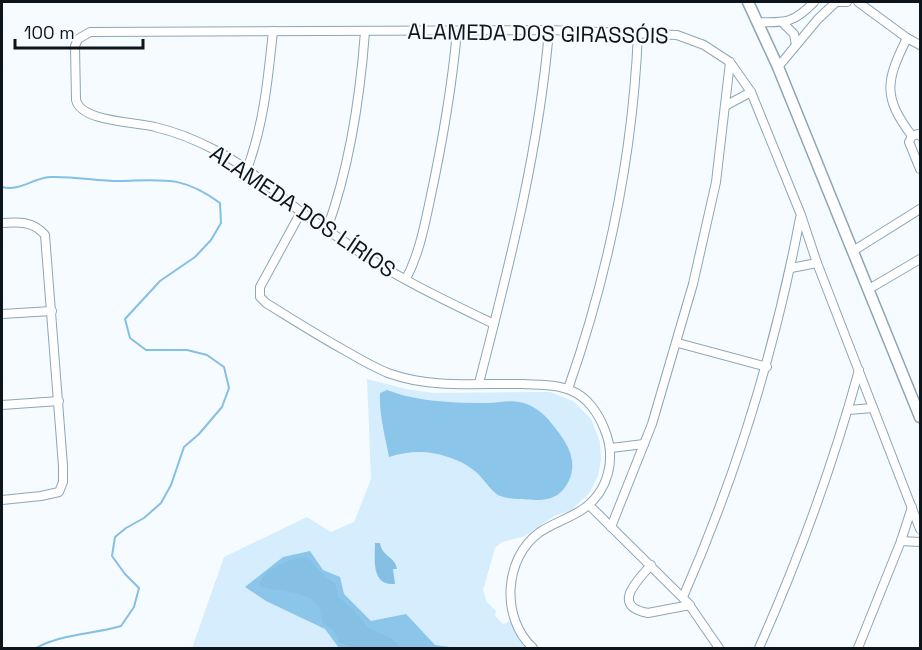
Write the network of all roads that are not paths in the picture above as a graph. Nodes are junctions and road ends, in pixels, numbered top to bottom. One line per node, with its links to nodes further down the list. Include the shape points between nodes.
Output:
1 (748, 2): 6 (street)
2 (814, 2): 7 (street, via 794,20)
3 (835, 2): 4 (street); 15 (street)
4 (847, 2)
5 (858, 2): 14 (street)
6 (757, 22): 7 (street); 18 (street)
7 (783, 23): 15 (street, via 791,30)
8 (549, 30): 10 (street, ALAMEDA DOS GIRASSÓIS); 13 (street, ALAMEDA DOS GIRASSÓIS); 37 (street, via 537,139)
9 (273, 31): 11 (street, ALAMEDA DOS GIRASSÓIS); 12 (street, ALAMEDA DOS GIRASSÓIS); 22 (street, via 261,122)
10 (457, 31): 12 (street, ALAMEDA DOS GIRASSÓIS); 33 (street, via 438,164 414,265)
11 (86, 32): 22 (street, ALAMEDA DOS LÍRIOS, via 75,46 76,100 81,108 90,114 184,136)
12 (365, 32): 28 (street, via 350,147)
13 (638, 33): 17 (street, ALAMEDA DOS GIRASSÓIS, via 685,37); 42 (street, via 631,136 621,188 590,320)
14 (907, 38): 16 (street); 21 (street, via 890,78 890,93 895,108)
15 (796, 45): 18 (street)
16 (921, 45)
17 (730, 62): 19 (street, ALAMEDA DOS GIRASSÓIS); 20 (street)
18 (778, 67): 29 (street)
19 (751, 92): 20 (street); 26 (street, ALAMEDA DOS GIRASSÓIS)
20 (725, 106): 38 (street, via 716,182)
21 (916, 136): 23 (street, via 909,142)
22 (247, 169): 25 (street, ALAMEDA DOS LÍRIOS)
23 (921, 169)
24 (921, 209): 29 (street)
25 (301, 212): 28 (street, ALAMEDA DOS LÍRIOS); 41 (street, via 260,287 260,297 266,303 387,372 430,384)
26 (801, 214): 31 (street, ALAMEDA DOS GIRASSÓIS); 32 (street)
27 (2, 223): 35 (street, via 26,222 45,235)
28 (327, 229): 33 (street, ALAMEDA DOS LÍRIOS)
29 (853, 250): 34 (street)
30 (921, 259): 34 (street)
31 (817, 263): 32 (street); 40 (street, ALAMEDA DOS GIRASSÓIS)
32 (790, 268): 39 (street)
33 (406, 279): 37 (street, ALAMEDA DOS LÍRIOS)
34 (869, 289): 47 (street)
35 (52, 310): 36 (street); 43 (street)
36 (2, 314)
37 (494, 324): 41 (street)
38 (678, 342): 39 (street); 48 (street)
39 (767, 367): 58 (street, via 726,491)
40 (859, 368): 45 (street, ALAMEDA DOS GIRASSÓIS); 46 (street)
41 (479, 383): 42 (street)
42 (568, 389): 49 (street, via 591,406)
43 (59, 401): 44 (street); 50 (street, via 62,488 54,494)
44 (2, 405)
45 (873, 408): 46 (street); 52 (street, ALAMEDA DOS GIRASSÓIS)
46 (848, 410): 62 (street, via 802,545)
47 (921, 417)
48 (644, 444): 49 (street); 53 (street)
49 (611, 448): 51 (street, via 609,471)
50 (2, 500)
51 (589, 505): 53 (street); 60 (street, via 540,532 522,553 510,588 511,607 515,621)
52 (912, 507): 54 (street, ALAMEDA DOS GIRASSÓIS); 55 (street)
53 (611, 528): 57 (street)
54 (921, 529)
55 (901, 541): 56 (street); 63 (street)
56 (921, 542)
57 (651, 565): 58 (street); 59 (street, via 630,590 632,606 648,613)
58 (682, 597): 59 (street)
59 (690, 605): 61 (street)
60 (534, 648)
61 (719, 648)
62 (759, 648)
63 (858, 648)

